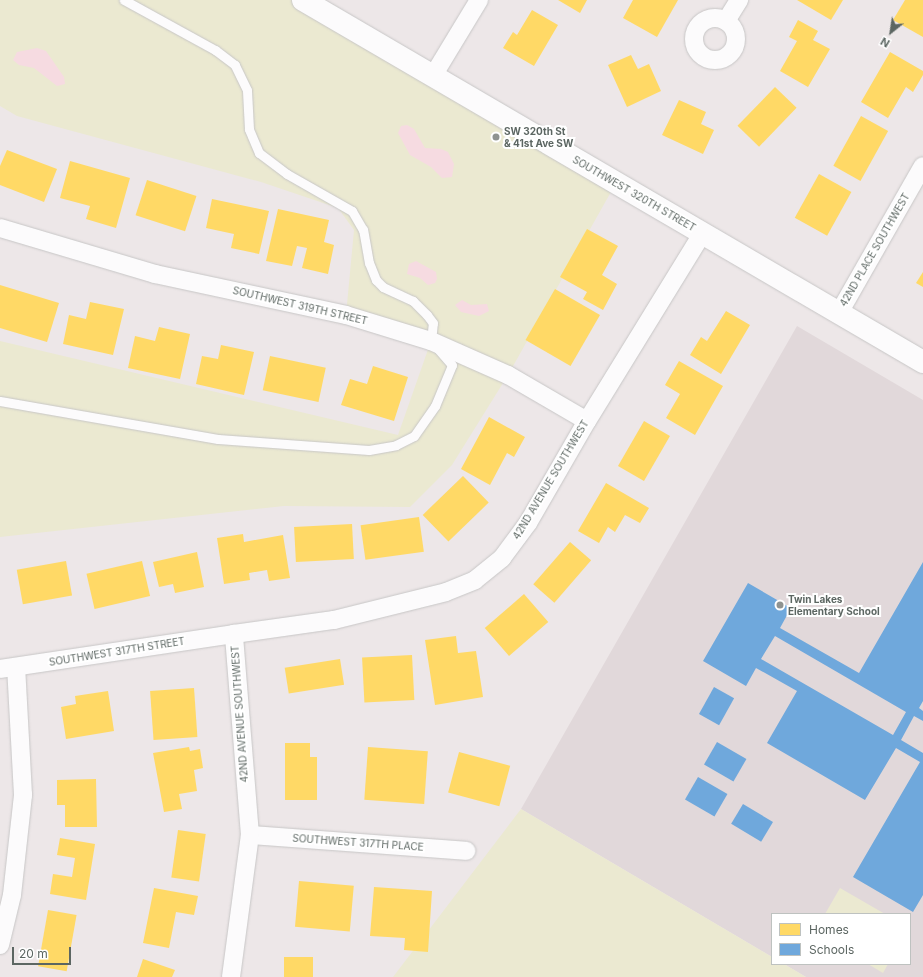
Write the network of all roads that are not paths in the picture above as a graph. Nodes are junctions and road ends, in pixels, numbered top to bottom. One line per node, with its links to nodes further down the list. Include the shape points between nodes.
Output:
1 (124, 0): 11 (lane, via 215,50 235,66 247,90 249,129 259,153 287,174 352,211 361,225 369,263 376,280 383,287 413,301 427,314 432,323)
2 (303, 0): 6 (main road, SOUTHWEST 320TH STREET)
3 (479, 0): 6 (street)
4 (739, 0): 5 (street)
5 (726, 21)
6 (433, 76): 9 (main road, SOUTHWEST 320TH STREET)
7 (923, 166): 10 (street, 42ND PLACE SOUTHWEST)
8 (0, 228): 11 (street, SOUTHWEST 319TH STREET, via 155,274 346,315)
9 (702, 234): 10 (main road, SOUTHWEST 320TH STREET); 14 (street, 42ND AVENUE SOUTHWEST)
10 (839, 313): 12 (main road, SOUTHWEST 320TH STREET)
11 (431, 341): 13 (lane, via 452,365 435,406 414,436 396,445 377,449 308,447 218,439); 14 (street, SOUTHWEST 319TH STREET, via 508,375)
12 (923, 362)
13 (0, 401)
14 (587, 421): 15 (street, 42ND AVENUE SOUTHWEST, via 528,523 502,558 475,580 446,592 334,620)
15 (234, 634): 16 (street, SOUTHWEST 317TH STREET); 17 (street, 42ND AVENUE SOUTHWEST)
16 (8, 668): 19 (street, via 23,794 12,895)
17 (250, 835): 18 (street, SOUTHWEST 317TH PLACE); 20 (street, 42ND AVENUE SOUTHWEST)
18 (466, 851)
19 (0, 945)
20 (231, 977)

